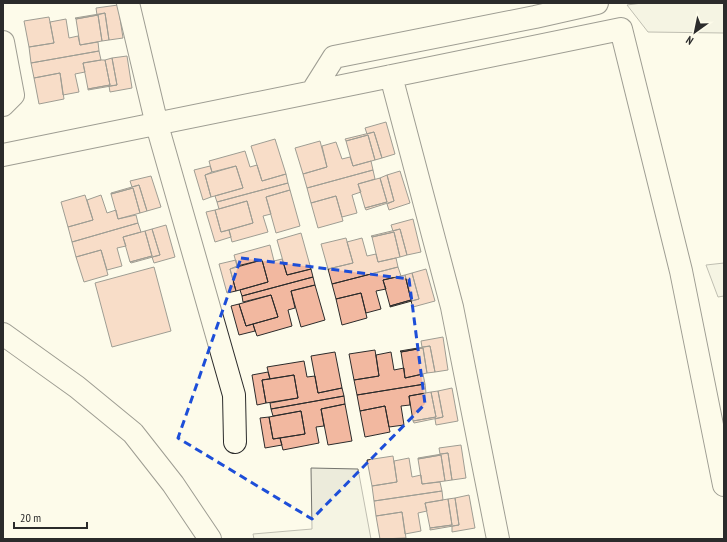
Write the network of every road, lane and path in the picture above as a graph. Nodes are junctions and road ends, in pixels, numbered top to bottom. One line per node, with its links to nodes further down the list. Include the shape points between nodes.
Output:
1 (128, 3): 7 (street)
2 (597, 3): 5 (street, via 334,57)
3 (3, 42): 6 (street, via 13,95)
4 (391, 76): 5 (street); 11 (street, via 621,29 681,271); 13 (street, via 452,307)
5 (312, 92): 7 (street)
6 (3, 105)
7 (157, 124): 8 (street); 10 (street, via 234,395)
8 (3, 155)
9 (3, 334): 12 (street, via 77,387 133,433 173,484)
10 (235, 442)
11 (724, 485)
12 (210, 539)
13 (498, 539)

